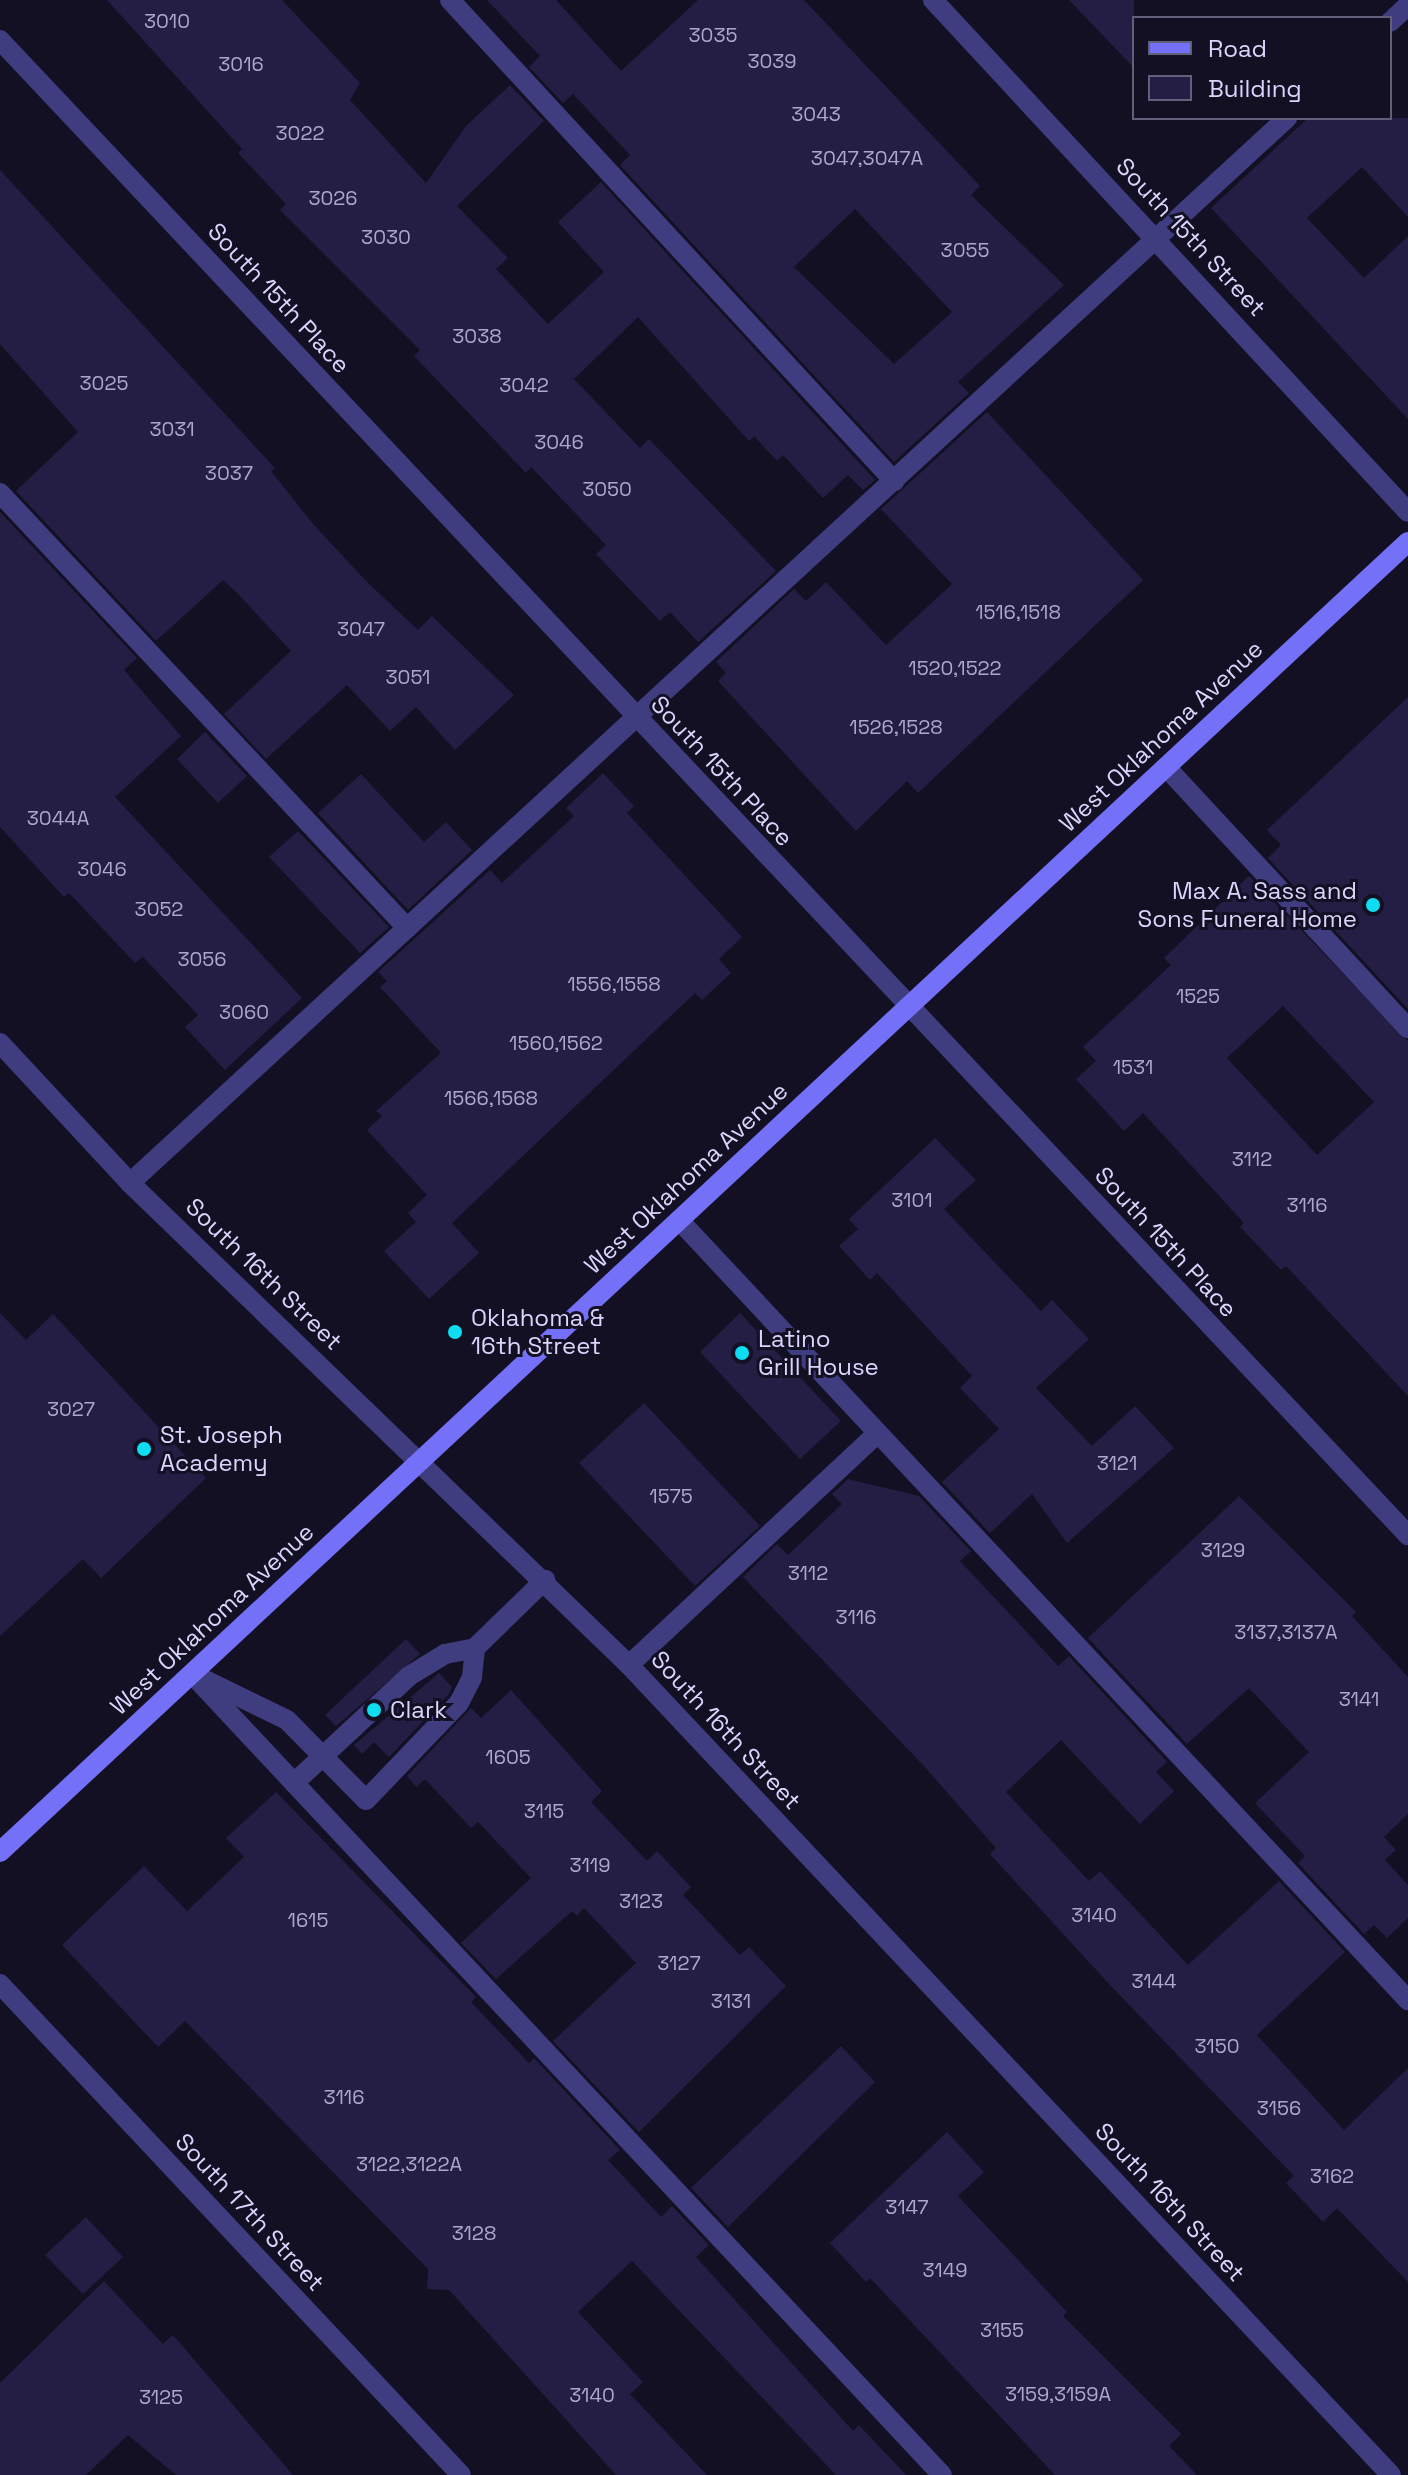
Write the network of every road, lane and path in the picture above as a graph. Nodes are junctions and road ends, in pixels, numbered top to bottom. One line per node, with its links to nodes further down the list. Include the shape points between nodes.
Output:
1 (450, 0): 8 (street)
2 (933, 0): 7 (street, South 15th Street)
3 (1408, 5): 4 (street)
4 (1392, 20)
5 (0, 40): 12 (street, South 15th Place)
6 (1285, 120): 7 (street)
7 (1157, 238): 8 (street); 10 (street, South 15th Street)
8 (894, 481): 12 (street)
9 (0, 493): 14 (street)
10 (1408, 512)
11 (1408, 542): 13 (main road, West Oklahoma Avenue)
12 (638, 718): 14 (street); 15 (street, South 15th Place)
13 (1166, 767): 15 (main road, West Oklahoma Avenue); 16 (street)
14 (407, 928): 18 (street)
15 (907, 1008): 19 (main road, West Oklahoma Avenue); 22 (street, South 15th Place)
16 (1408, 1028)
17 (0, 1043): 18 (street, South 16th Street)
18 (130, 1183): 21 (street, South 16th Street)
19 (679, 1220): 20 (street); 21 (main road, West Oklahoma Avenue)
20 (878, 1433): 25 (street); 31 (street)
21 (422, 1459): 23 (street, South 16th Street); 26 (main road, West Oklahoma Avenue)
22 (1408, 1535)
23 (545, 1580): 24 (street); 25 (street, South 16th Street)
24 (475, 1648): 27 (street, via 445,1654 409,1676); 27 (street, via 472,1677 459,1703 366,1800)
25 (629, 1665): 34 (street, South 16th Street)
26 (192, 1674): 27 (street, via 287,1720); 28 (street); 29 (main road, West Oklahoma Avenue)
27 (324, 1755): 28 (street)
28 (294, 1783): 33 (street)
29 (0, 1852)
30 (0, 1984): 32 (street, South 17th Street)
31 (1408, 2000)
32 (461, 2475)
33 (942, 2475)
34 (1391, 2475)

